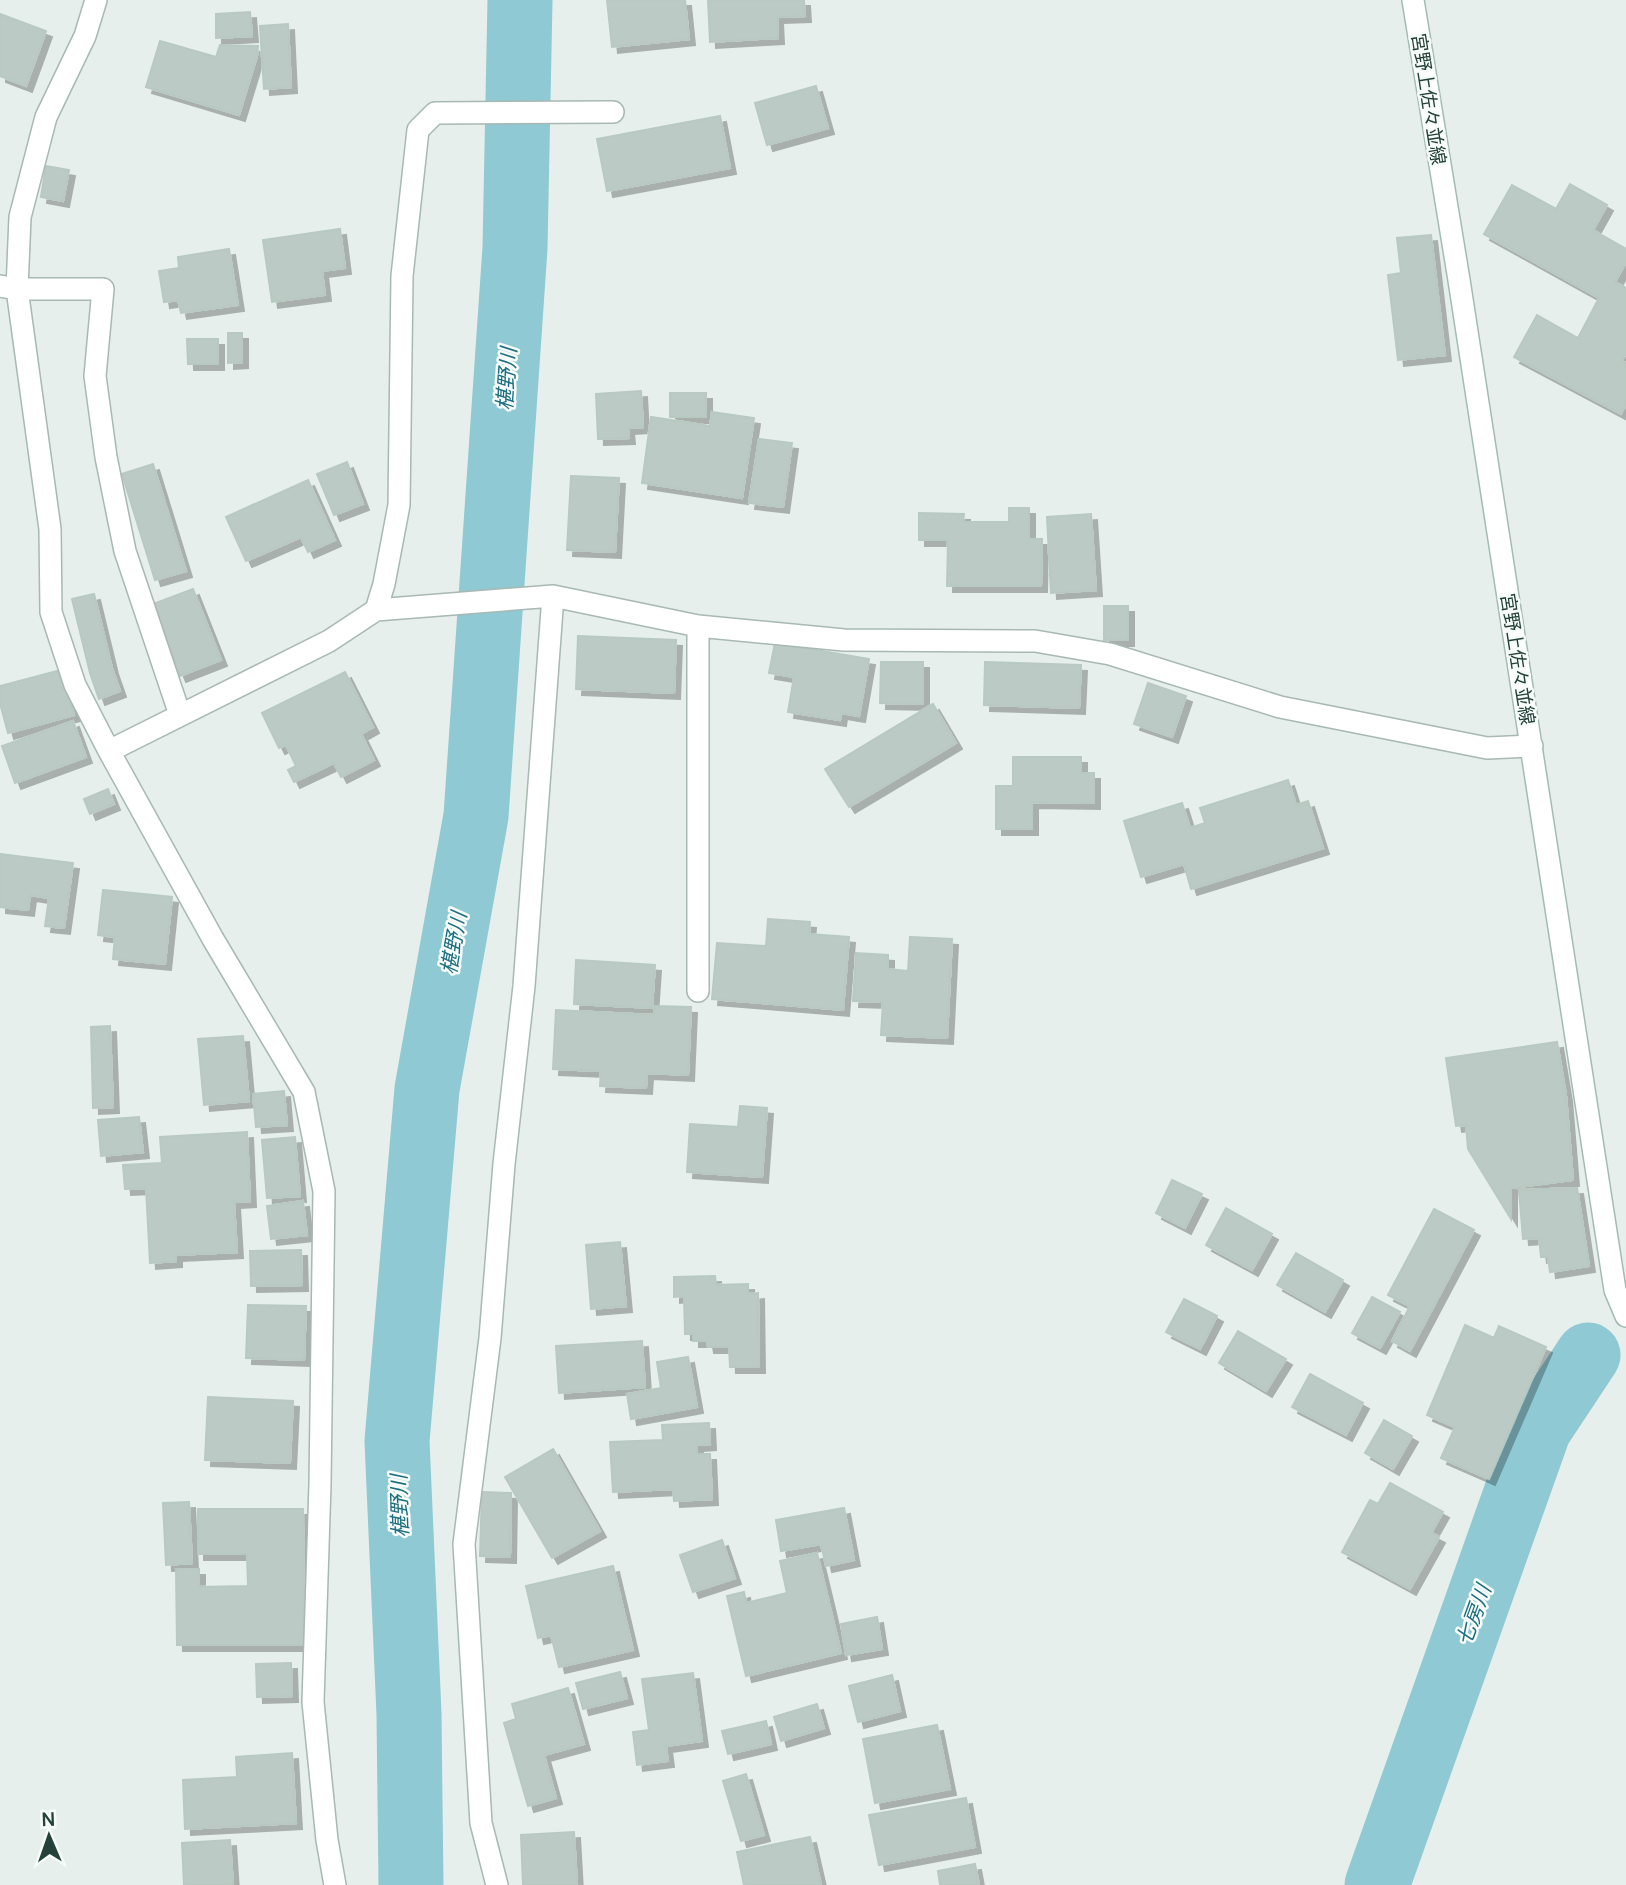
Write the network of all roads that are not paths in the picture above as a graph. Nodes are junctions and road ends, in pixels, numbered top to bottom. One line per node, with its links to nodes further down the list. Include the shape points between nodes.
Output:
1 (96, 0): 4 (street, via 85,36 46,117 20,217)
2 (1413, 0): 9 (street, 宮野上佐々並線)
3 (614, 112): 6 (street, via 435,113 418,130 402,276 398,505)
4 (9, 287): 8 (street, via 103,289 95,376 106,457 125,551); 10 (street, via 50,529 51,612 75,685)
5 (547, 596): 6 (street); 7 (street); 14 (street, via 524,986 490,1338 464,1544 481,1823)
6 (376, 610): 8 (street, via 328,640)
7 (698, 626): 9 (street, via 844,640 1035,642 1110,654 1280,707 1487,748); 11 (street)
8 (174, 718): 10 (street)
9 (1532, 746): 12 (street, 宮野上佐々並線, via 1615,1290)
10 (109, 751): 13 (street, via 304,1092 324,1191 313,1702)
11 (698, 991)
12 (1626, 1316)
13 (335, 1885)
14 (496, 1885)

